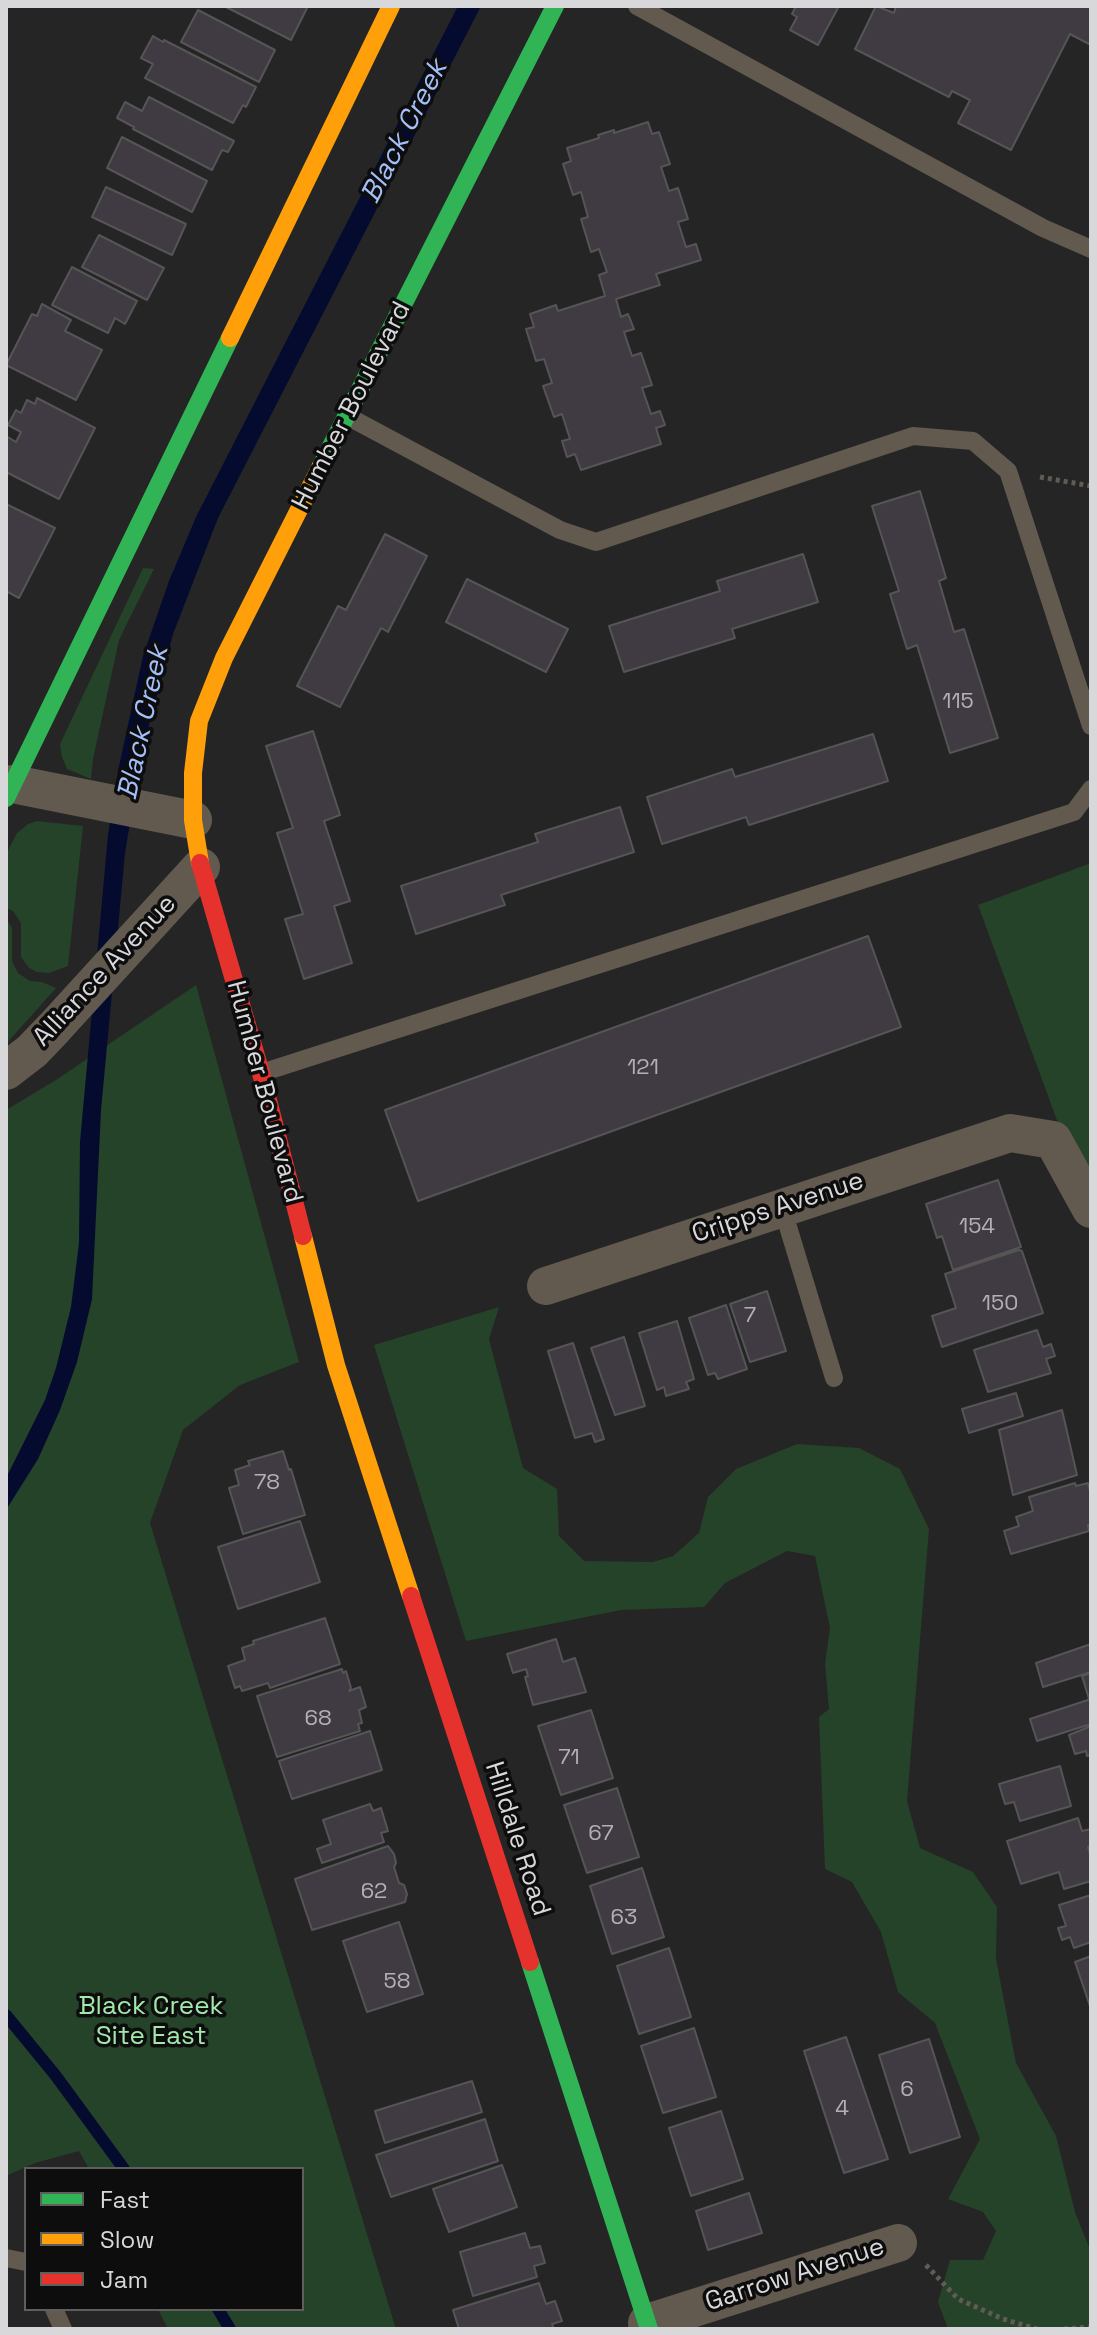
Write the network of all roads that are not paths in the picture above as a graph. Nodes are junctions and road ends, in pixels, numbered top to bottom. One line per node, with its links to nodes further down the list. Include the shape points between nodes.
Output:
1 (391, 6): 8 (street)
2 (555, 6): 5 (street, Humber Boulevard)
3 (637, 6): 4 (lane, via 1043,228)
4 (1091, 249)
5 (347, 416): 6 (lane, via 560,530 596,542 913,436 973,441 1008,471); 9 (street, Humber Boulevard, via 224,658 199,721)
6 (1091, 726)
7 (1091, 789): 12 (lane, via 1074,812)
8 (9, 791): 9 (street)
9 (193, 820): 10 (street, Humber Boulevard)
10 (201, 867): 11 (street, Alliance Avenue, via 54,1028); 12 (street, Humber Boulevard)
11 (6, 1071)
12 (261, 1073): 16 (street, Humber Boulevard)
13 (782, 1207): 14 (street, Cripps Avenue, via 1010,1133 1053,1140); 15 (street, Cripps Avenue); 17 (lane)
14 (1091, 1209)
15 (546, 1286)
16 (336, 1365): 19 (street, Hilldale Road)
17 (834, 1378)
18 (910, 2252): 19 (street, Garrow Avenue)
19 (648, 2326)

